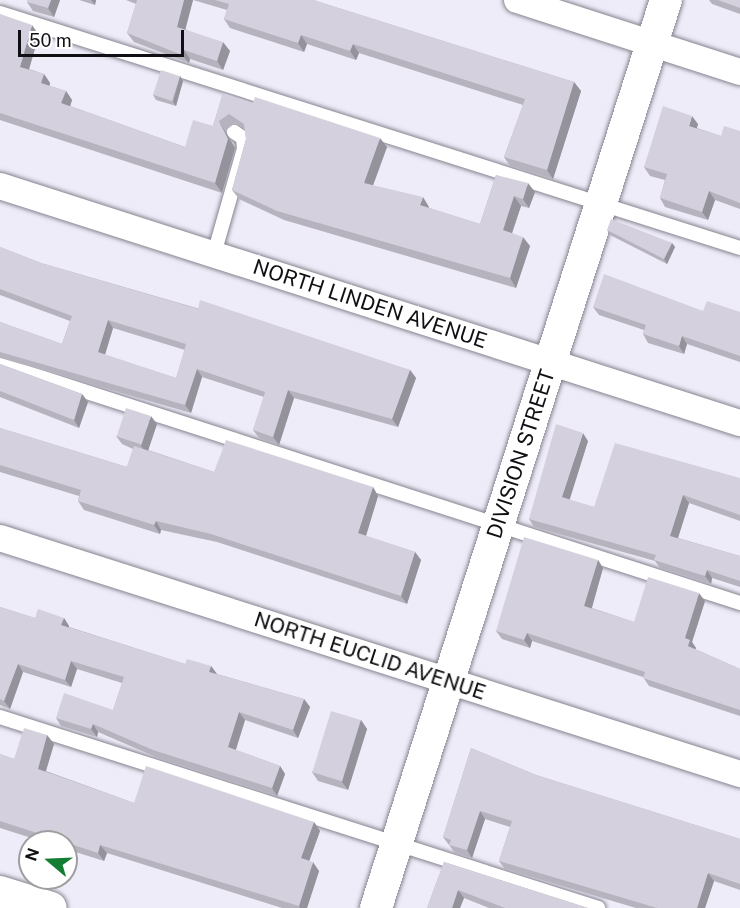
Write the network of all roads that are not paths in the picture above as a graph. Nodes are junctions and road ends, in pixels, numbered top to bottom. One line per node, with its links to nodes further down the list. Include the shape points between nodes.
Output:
1 (517, 0): 4 (street)
2 (666, 0): 4 (street, DIVISION STREET)
3 (0, 13): 8 (lane)
4 (652, 43): 5 (street); 8 (street, DIVISION STREET)
5 (740, 72)
6 (234, 132): 10 (lane, via 243,138 243,149)
7 (0, 186): 10 (street, NORTH LINDEN AVENUE)
8 (601, 204): 9 (lane); 11 (street, DIVISION STREET)
9 (740, 248)
10 (214, 254): 11 (street, NORTH LINDEN AVENUE)
11 (550, 362): 13 (street, NORTH LINDEN AVENUE); 14 (street, DIVISION STREET)
12 (0, 364): 14 (lane)
13 (740, 423)
14 (498, 525): 16 (lane); 17 (street, DIVISION STREET)
15 (0, 538): 17 (street, NORTH EUCLID AVENUE)
16 (740, 603)
17 (448, 681): 19 (street, NORTH EUCLID AVENUE); 20 (street, DIVISION STREET)
18 (0, 717): 20 (lane)
19 (740, 774)
20 (397, 844): 23 (street, DIVISION STREET); 24 (lane)
21 (0, 891): 22 (street)
22 (51, 908)
23 (376, 908)
24 (598, 908)

